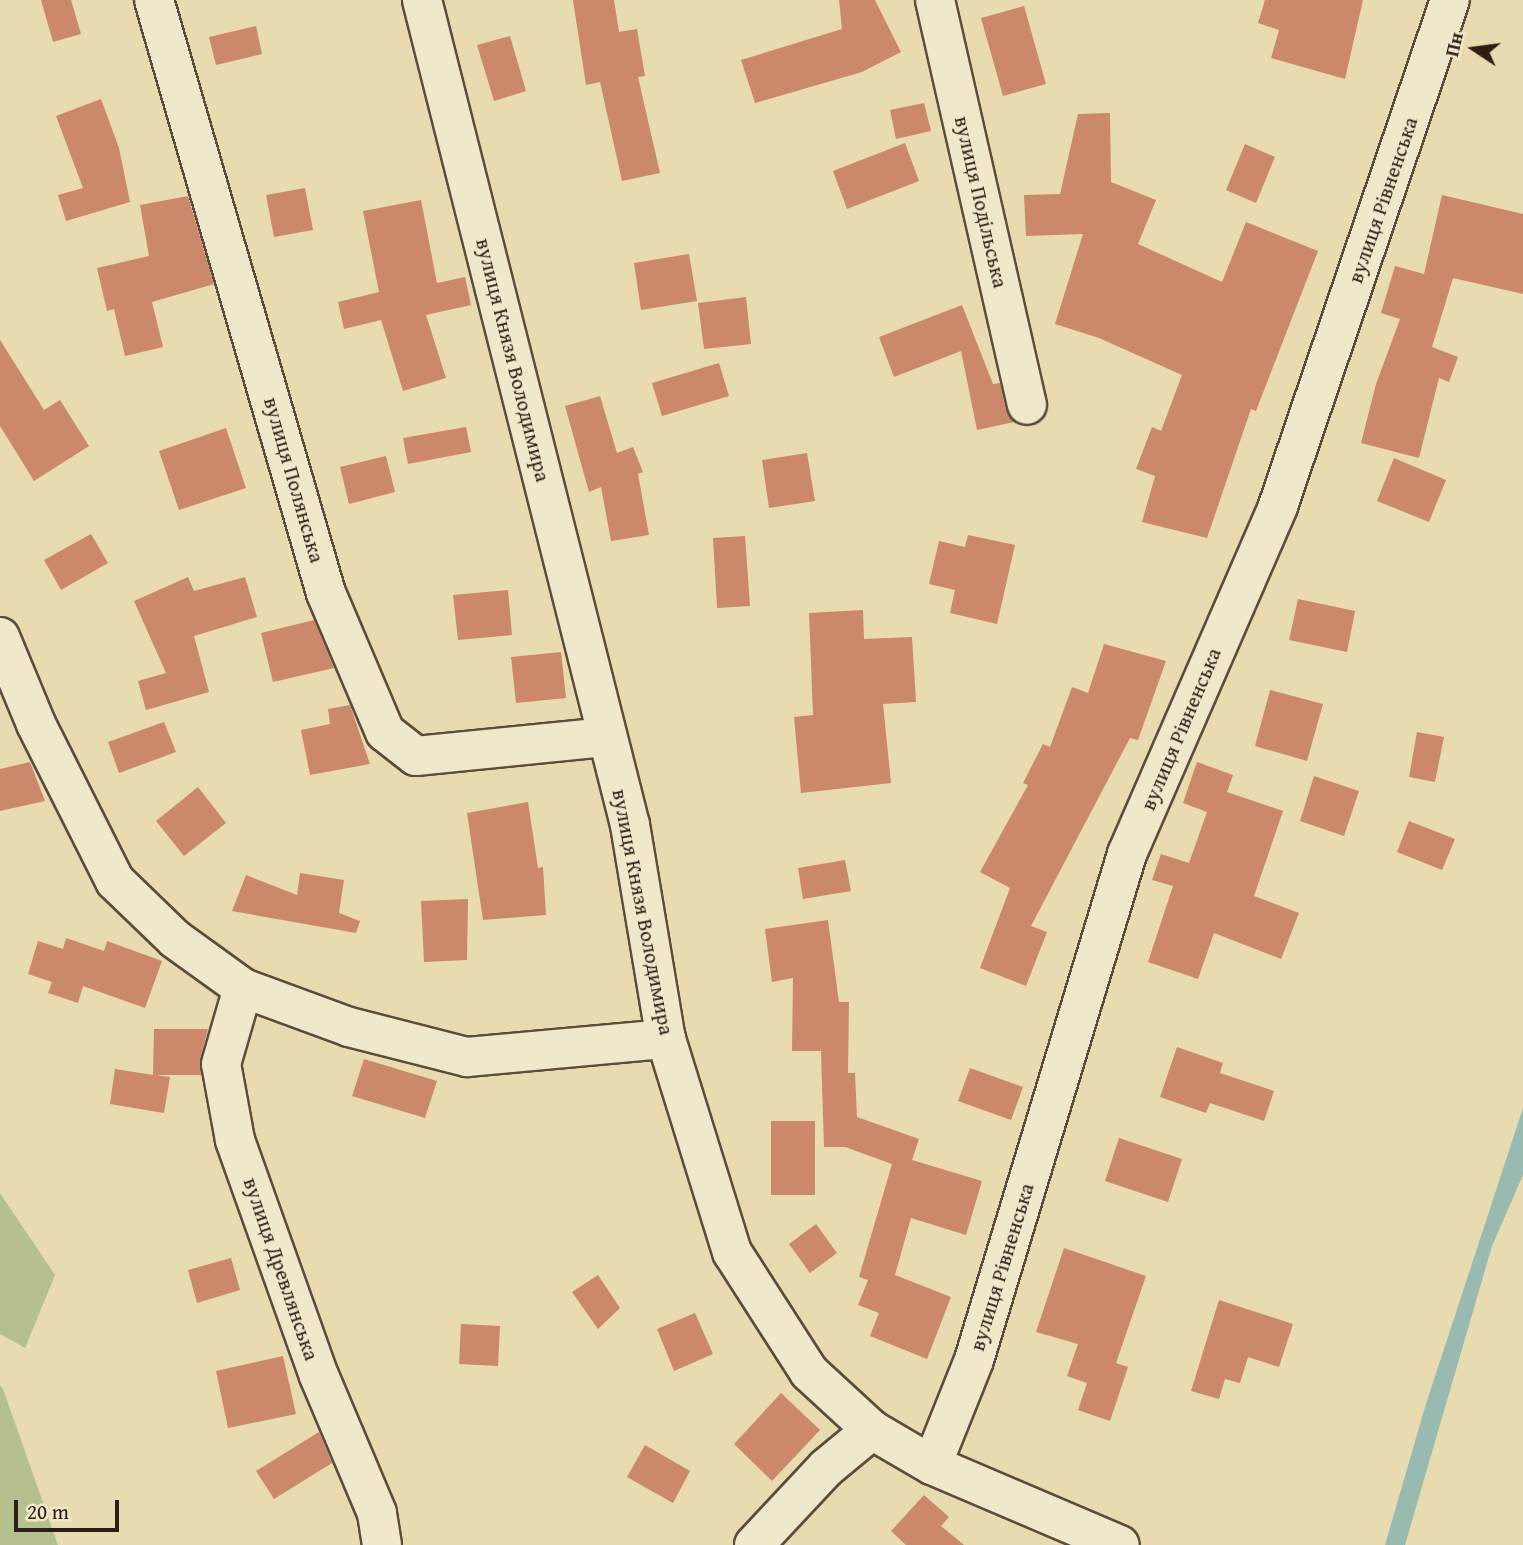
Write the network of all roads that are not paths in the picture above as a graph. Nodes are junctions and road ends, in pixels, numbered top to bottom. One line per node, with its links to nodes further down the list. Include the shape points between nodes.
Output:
1 (154, 0): 7 (street, вулиця Полянська, via 326,593 385,732 416,756)
2 (422, 0): 7 (street, вулиця Князя Володимира)
3 (935, 0): 5 (street, вулиця Подільська)
4 (1450, 0): 11 (street, вулиця Рівненська, via 1278,506 1127,854 974,1360)
5 (1027, 405)
6 (0, 637): 8 (street, via 36,724 115,881 175,939)
7 (607, 737): 9 (street, вулиця Князя Володимира, via 630,825)
8 (243, 988): 9 (street, via 349,1027 467,1056); 13 (street, вулиця Древлянська, via 221,1064 235,1140 319,1376 377,1513)
9 (666, 1040): 10 (street, вулиця Князя Володимира, via 732,1252 809,1372)
10 (872, 1430): 11 (street, вулиця Князя Володимира); 14 (street, via 826,1468)
11 (932, 1465): 12 (street, вулиця Князя Володимира)
12 (1114, 1544)
13 (382, 1545)
14 (754, 1545)

